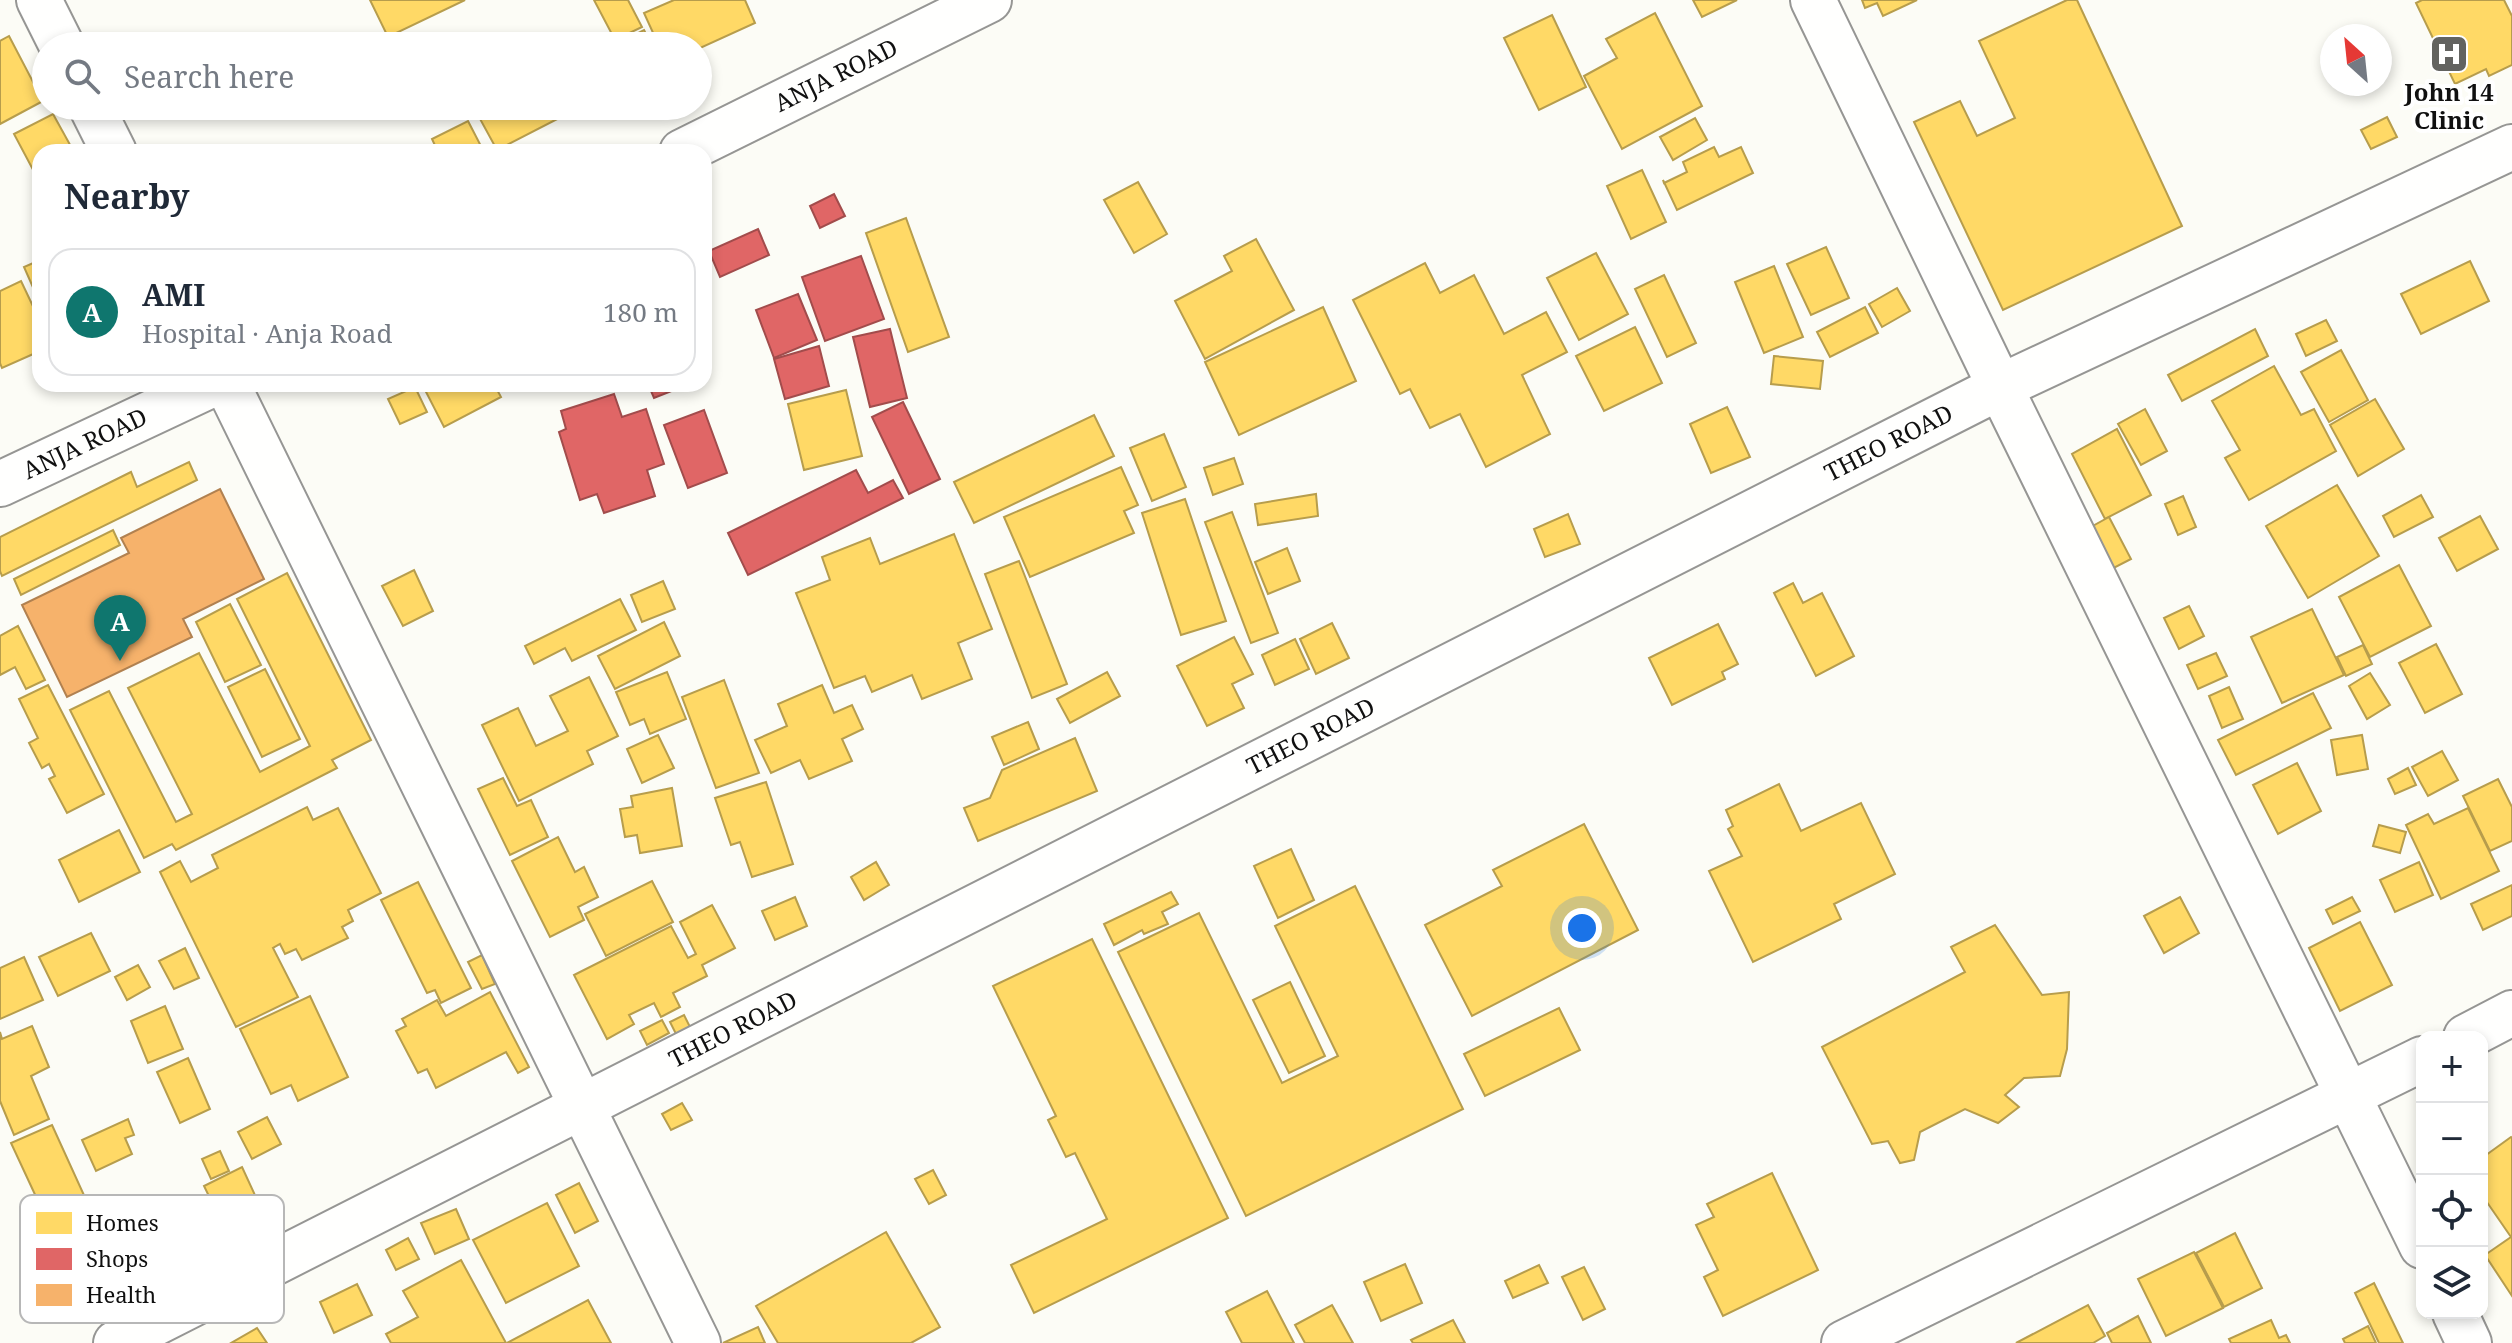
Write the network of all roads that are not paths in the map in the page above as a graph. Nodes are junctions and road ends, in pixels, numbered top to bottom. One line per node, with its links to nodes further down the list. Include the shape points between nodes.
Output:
1 (39, 0): 4 (street)
2 (989, 0): 7 (street, ANJA ROAD)
3 (1813, 0): 9 (street)
4 (55, 32)
5 (98, 120): 6 (street)
6 (110, 144)
7 (698, 144)
8 (2512, 147): 9 (street, THEO ROAD)
9 (2000, 387): 16 (street); 17 (street, THEO ROAD)
10 (196, 392): 12 (street, ANJA ROAD)
11 (231, 392): 17 (street)
12 (0, 484)
13 (2512, 1013): 14 (street)
14 (2478, 1031)
15 (2416, 1062): 16 (street)
16 (2349, 1097): 18 (street); 24 (street)
17 (581, 1107): 19 (street, THEO ROAD); 23 (street)
18 (2416, 1234)
19 (284, 1258)
20 (2458, 1319): 25 (street)
21 (155, 1323): 22 (street, THEO ROAD)
22 (116, 1343)
23 (698, 1343)
24 (1844, 1343)
25 (2469, 1343)

